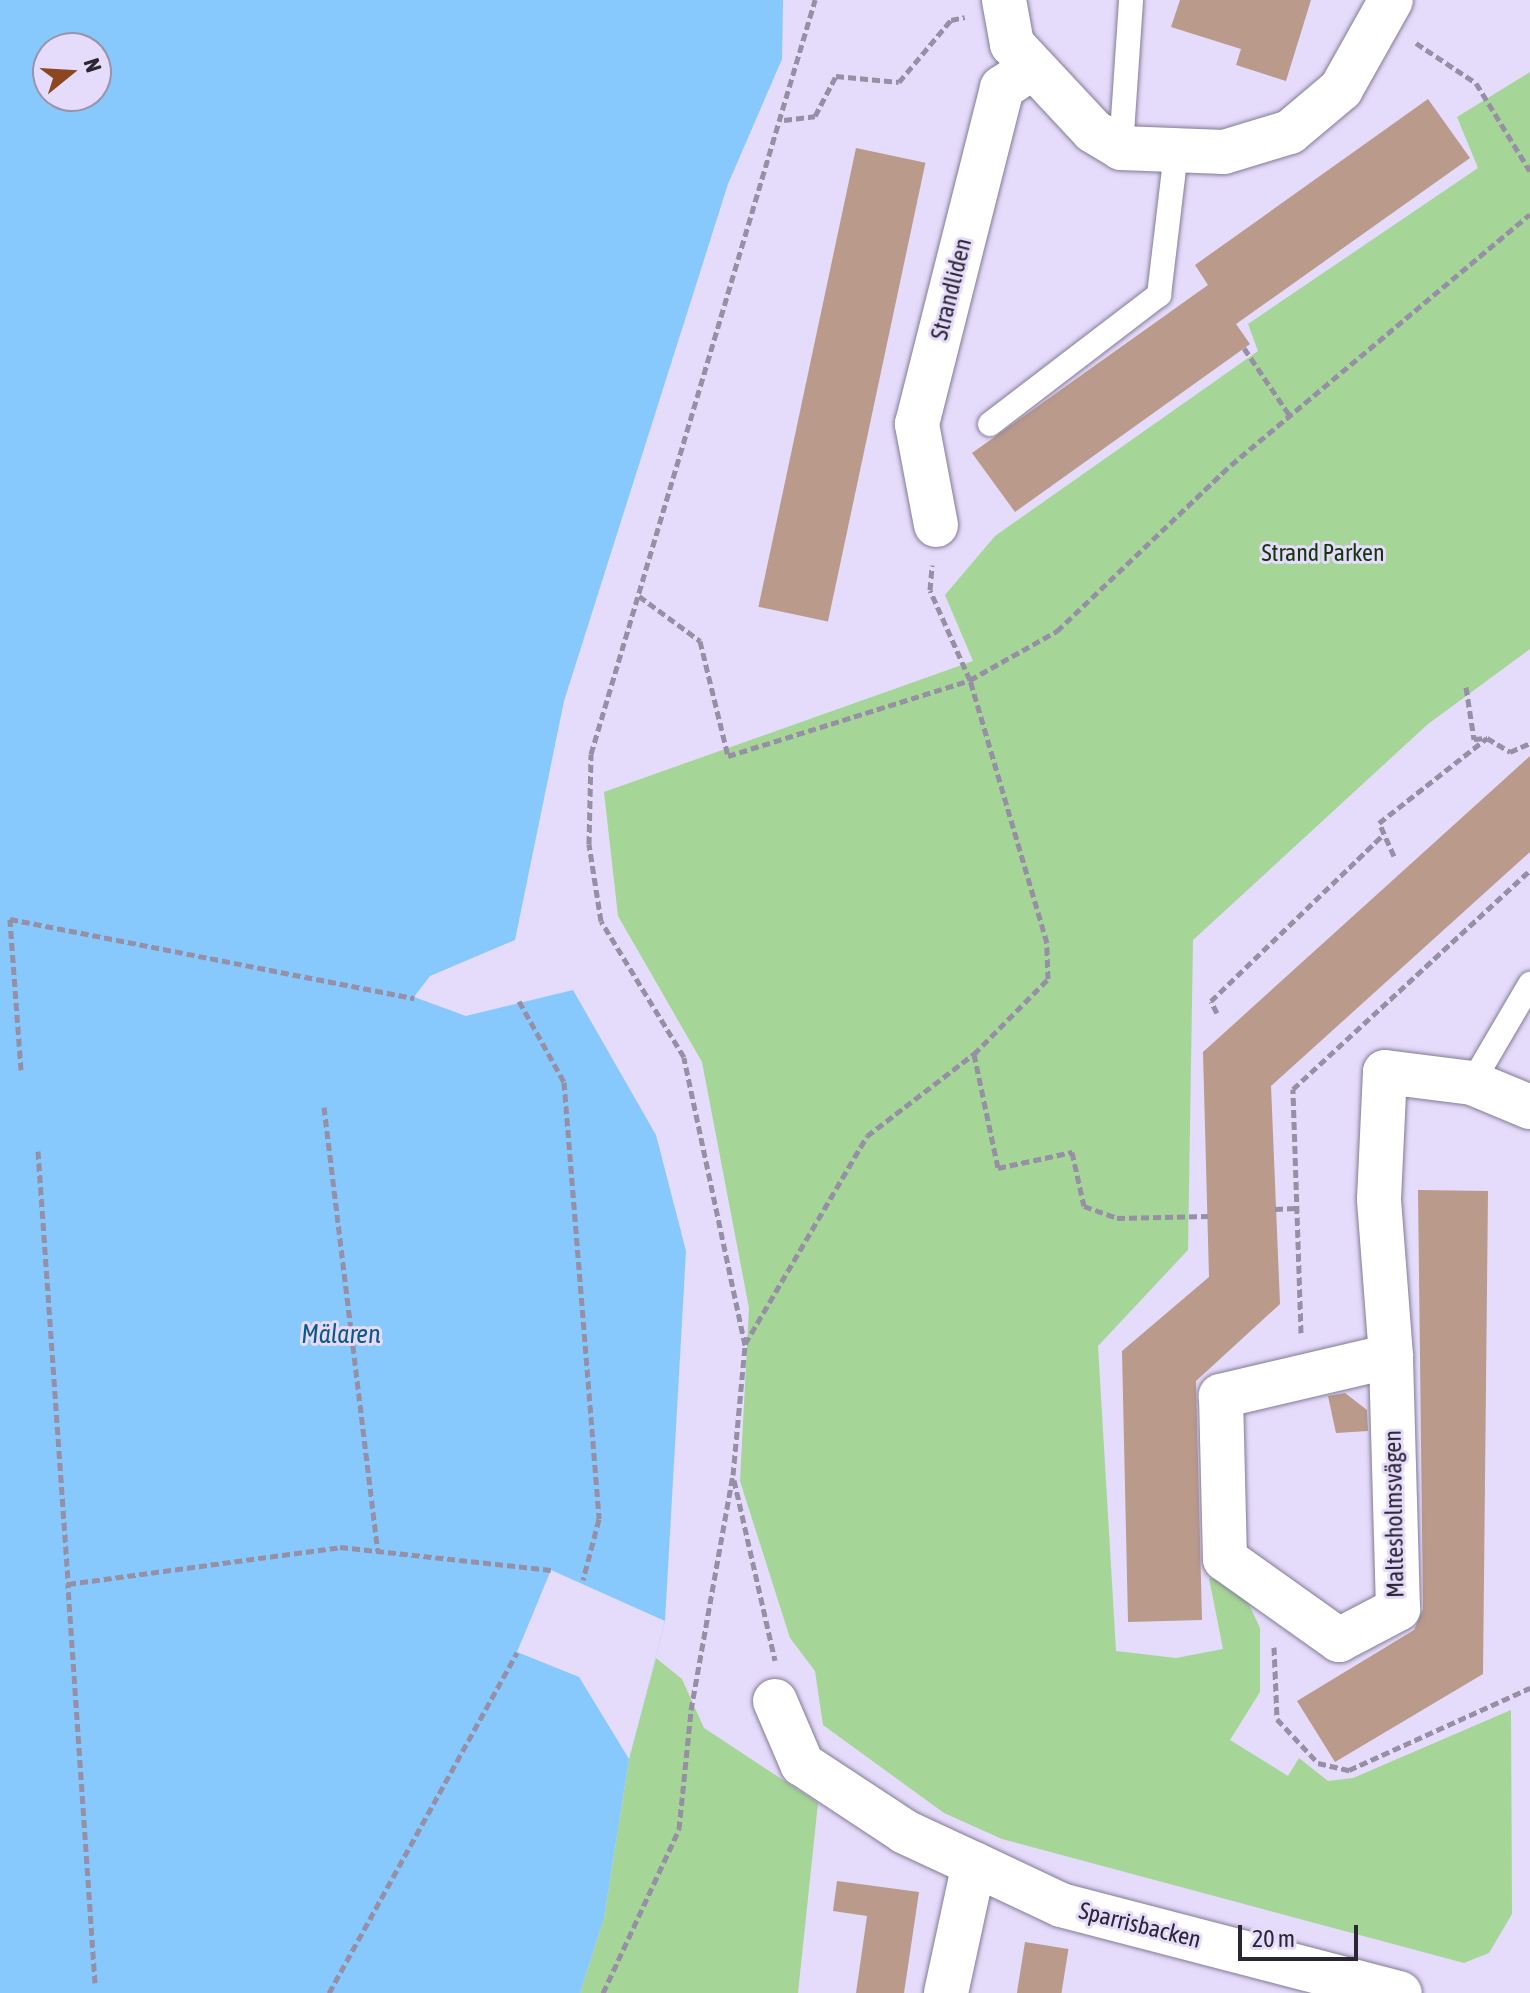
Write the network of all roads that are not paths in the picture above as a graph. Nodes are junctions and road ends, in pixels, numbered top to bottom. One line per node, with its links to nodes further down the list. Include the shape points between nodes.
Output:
1 (1004, 0): 4 (street, via 1012,44)
2 (1131, 0): 5 (lane)
3 (1386, 10): 6 (street, via 1341,89 1290,132 1224,152)
4 (1030, 69): 5 (street, via 1076,119); 8 (street, Strandliden, via 1002,88 917,424)
5 (1121, 148): 6 (street)
6 (1176, 152): 7 (lane, via 1159,295)
7 (990, 424)
8 (936, 525)
9 (1530, 984): 10 (lane)
10 (1472, 1083): 11 (street, Maltesholmsvägen); 12 (street, Maltesholmsvägen, via 1385,1072 1379,1199)
11 (1530, 1107)
12 (1391, 1356): 12 (street, Maltesholmsvägen, via 1398,1609 1339,1640 1225,1559 1221,1396)
13 (775, 1701): 14 (street, Sparrisbacken, via 802,1764 905,1832)
14 (974, 1864): 15 (street, Sparrisbacken, via 1061,1905); 16 (street)
15 (1313, 1981): 17 (street, Sparrisbacken)
16 (946, 1993)
17 (1400, 1993)

